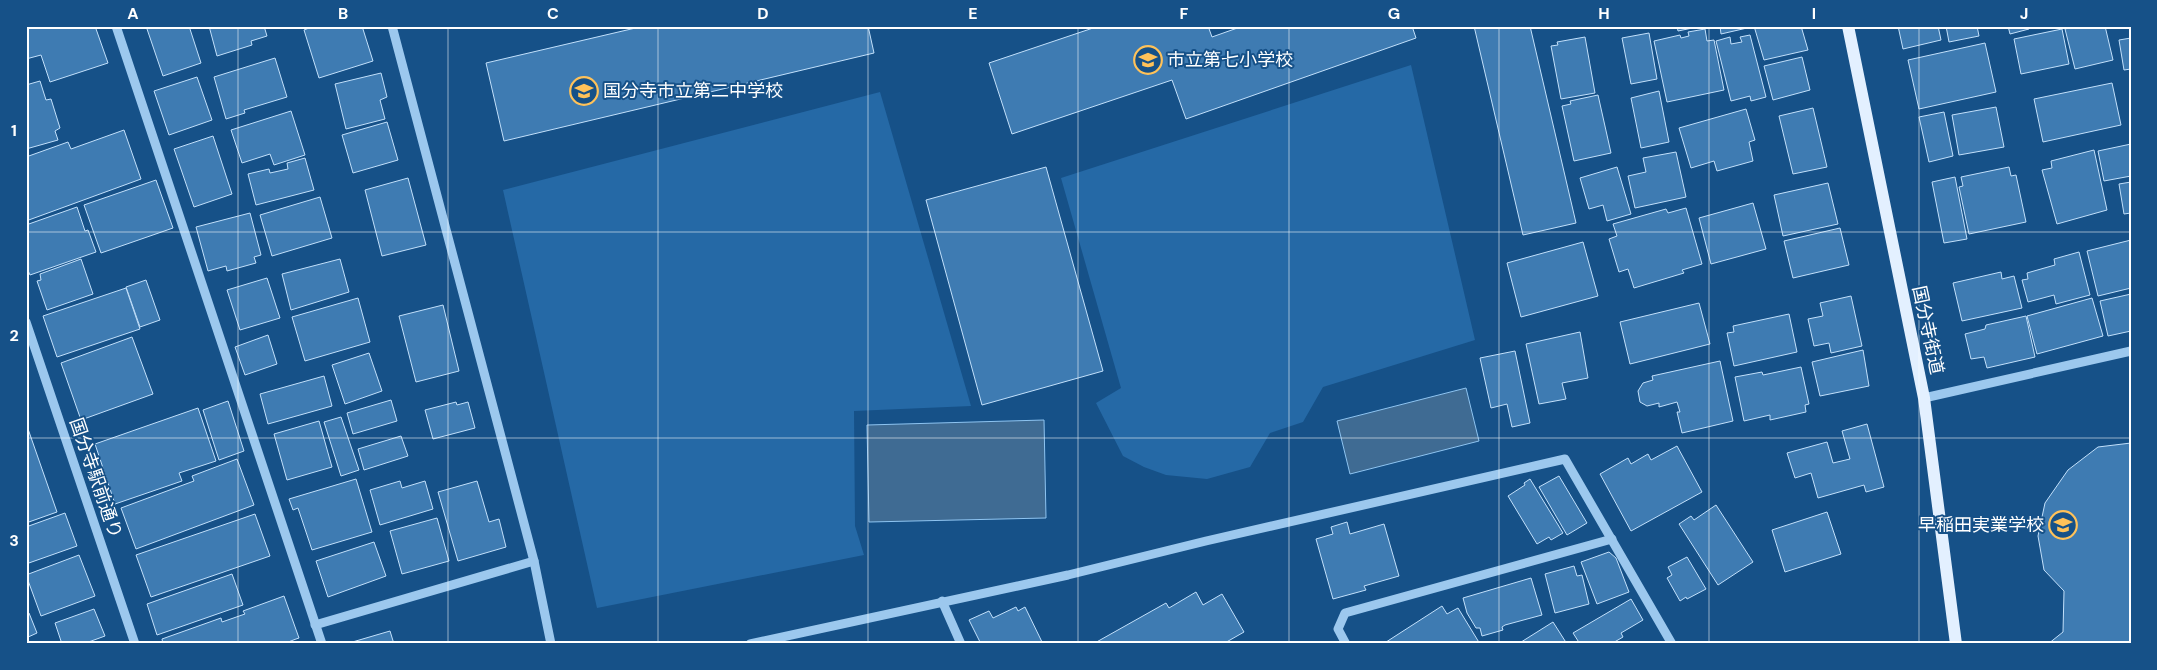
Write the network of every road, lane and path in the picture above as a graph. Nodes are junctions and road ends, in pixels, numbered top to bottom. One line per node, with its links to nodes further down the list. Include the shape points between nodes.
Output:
1 (116, 26): 10 (street)
2 (392, 26): 8 (street)
3 (1848, 26): 6 (main road, 国分寺街道)
4 (26, 322): 11 (street, 国分寺駅前通り)
5 (2131, 351): 6 (street)
6 (1924, 398): 18 (main road, 国分寺街道)
7 (1612, 539): 9 (street, via 1565,459 1068,575); 16 (street, via 1345,614 1338,629); 17 (street)
8 (534, 561): 10 (street); 13 (street)
9 (942, 601): 14 (street); 15 (street)
10 (315, 626): 12 (street)
11 (135, 644)
12 (322, 644)
13 (551, 644)
14 (750, 644)
15 (961, 644)
16 (1346, 644)
17 (1672, 644)
18 (1956, 644)

